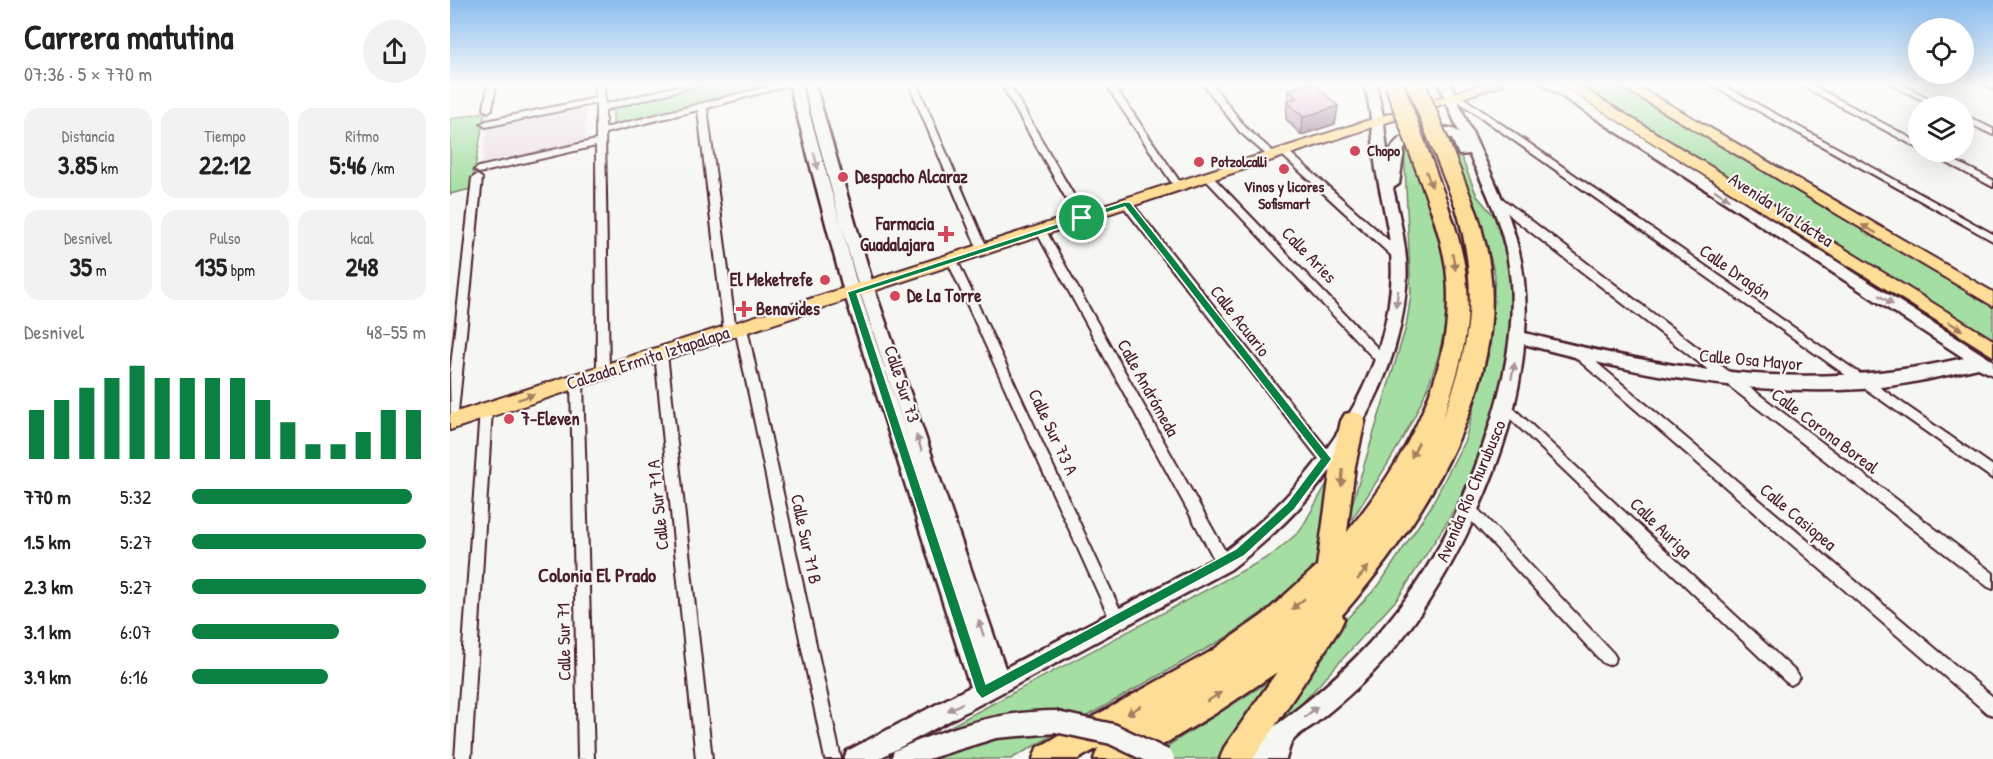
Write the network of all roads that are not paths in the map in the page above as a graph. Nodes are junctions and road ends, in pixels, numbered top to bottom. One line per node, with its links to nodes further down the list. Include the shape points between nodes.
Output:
1 (511, 119): 23 (street)
2 (601, 119): 25 (street)
3 (658, 119): 25 (street)
4 (704, 119): 44 (street, Calle Sur 71 B)
5 (806, 119): 42 (main road, Calle Sur 73, one-way to 42)
6 (817, 119): 42 (main road, Calle Sur 73)
7 (928, 119): 39 (street)
8 (1025, 119): 36 (street)
9 (1133, 119): 31 (street)
10 (1235, 119): 27 (street, via 1243,130)
11 (1386, 119): 21 (main road, Calzada Ermita Iztapalapa)
12 (1411, 119): 35 (highway, one-way to 35, bridge)
13 (1426, 119): 35 (highway, bridge)
14 (1463, 119): 34 (main road, Avenida Río Churubusco)
15 (1485, 119): 54 (street, Calle Dragón)
16 (1604, 119): 50 (main road, Avenida Vía Láctea, one-way to 50)
17 (1624, 119): 46 (main road, Avenida Vía Láctea, one-way to 46)
18 (1685, 119): 43 (main road, Avenida Vía Láctea, one-way to 18)
19 (1778, 119): 38 (street)
20 (1870, 119): 26 (street)
21 (1378, 122): 27 (main road, Calzada Ermita Iztapalapa); 32 (main road)
22 (1974, 123): 24 (street)
23 (486, 124)
24 (1993, 132)
25 (601, 137): 51 (street); 58 (street, via 478,174)
26 (1908, 140)
27 (1279, 154): 29 (main road, Calzada Ermita Iztapalapa); 40 (street)
28 (1950, 162): 30 (street)
29 (1208, 177): 31 (main road, Calzada Ermita Iztapalapa); 49 (street, Calle Aries)
30 (1993, 184)
31 (1179, 187): 33 (main road, Calzada Ermita Iztapalapa)
32 (1390, 200): 34 (main road, via 1399,144 1442,129 1458,137 1481,190); 40 (main road)
33 (1127, 204): 36 (main road, Calzada Ermita Iztapalapa); 59 (street, Calle Acuario)
34 (1498, 204): 45 (main road, Avenida Río Churubusco, via 1518,276); 53 (street, Calle Corona Boreal)
35 (1451, 205): 64 (highway, via 1450,242 1458,279 1455,325 1445,376 1408,465 1362,535)
36 (1082, 218): 37 (main road, Calzada Ermita Iztapalapa)
37 (1041, 231): 39 (main road, Calzada Ermita Iztapalapa); 62 (street, Calle Andrómeda)
38 (1993, 238)
39 (983, 250): 41 (main road, Calzada Ermita Iztapalapa)
40 (1399, 256): 49 (main road, one-way to 49, via 1397,303)
41 (952, 260): 42 (main road, Calzada Ermita Iztapalapa); 65 (street, Calle Sur 73 A)
42 (859, 290): 44 (main road, Calzada Ermita Iztapalapa); 68 (main road, Calle Sur 73)
43 (1993, 300)
44 (735, 330): 47 (main road, Calzada Ermita Iztapalapa); 74 (street, Calle Sur 71 B)
45 (1519, 338): 48 (main road, Calle Osa Mayor); 55 (main road, Avenida Río Churubusco, one-way to 45)
46 (1993, 349)
47 (661, 354): 51 (main road, Calzada Ermita Iztapalapa); 73 (street, Calle Sur 71 A)
48 (1580, 355): 53 (main road, Calle Osa Mayor); 69 (street, Calle Casiopea)
49 (1382, 360): 57 (main road)
50 (1987, 365): 54 (main road, Calle Osa Mayor)
51 (603, 372): 52 (main road, Calzada Ermita Iztapalapa)
52 (577, 381): 56 (main road, Calzada Ermita Iztapalapa, one-way to 52); 72 (street, Calle Sur 71)
53 (1731, 382): 54 (main road, Calle Osa Mayor, via 1790,386); 63 (street, Calle Corona Boreal)
54 (1865, 384): 60 (street, Calle Dragón)
55 (1505, 407): 61 (main road, Avenida Río Churubusco); 67 (street, Calle Auriga)
56 (486, 410): 58 (main road, Calzada Ermita Iztapalapa); 71 (street)
57 (1353, 421): 59 (main road); 64 (highway, one-way to 64, via 1343,466)
58 (451, 422)
59 (1327, 459): 62 (main road, via 1271,526)
60 (1993, 473)
61 (1468, 508): 66 (street); 70 (main road, Avenida Río Churubusco, one-way to 61, via 1356,675 1402,624 1443,560)
62 (1224, 563): 65 (main road)
63 (1993, 582)
64 (1336, 586): 77 (highway, one-way to 77, via 1218,662); 78 (highway, one-way to 64, via 1296,640); 80 (highway, via 1317,640)
65 (1118, 621): 68 (main road)
66 (1608, 658)
67 (1791, 677)
68 (991, 688): 75 (main road, one-way to 75)
69 (1993, 707)
70 (1283, 735): 81 (main road, Avenida Río Churubusco); 82 (main road)
71 (463, 759)
72 (586, 759)
73 (704, 759)
74 (832, 759)
75 (855, 759)
76 (902, 759): 79 (main road, bridge, via 968,733 1037,722 1104,730)
77 (1048, 759)
78 (1109, 759)
79 (1164, 759)
80 (1235, 759)
81 (1247, 759)
82 (1275, 759)

